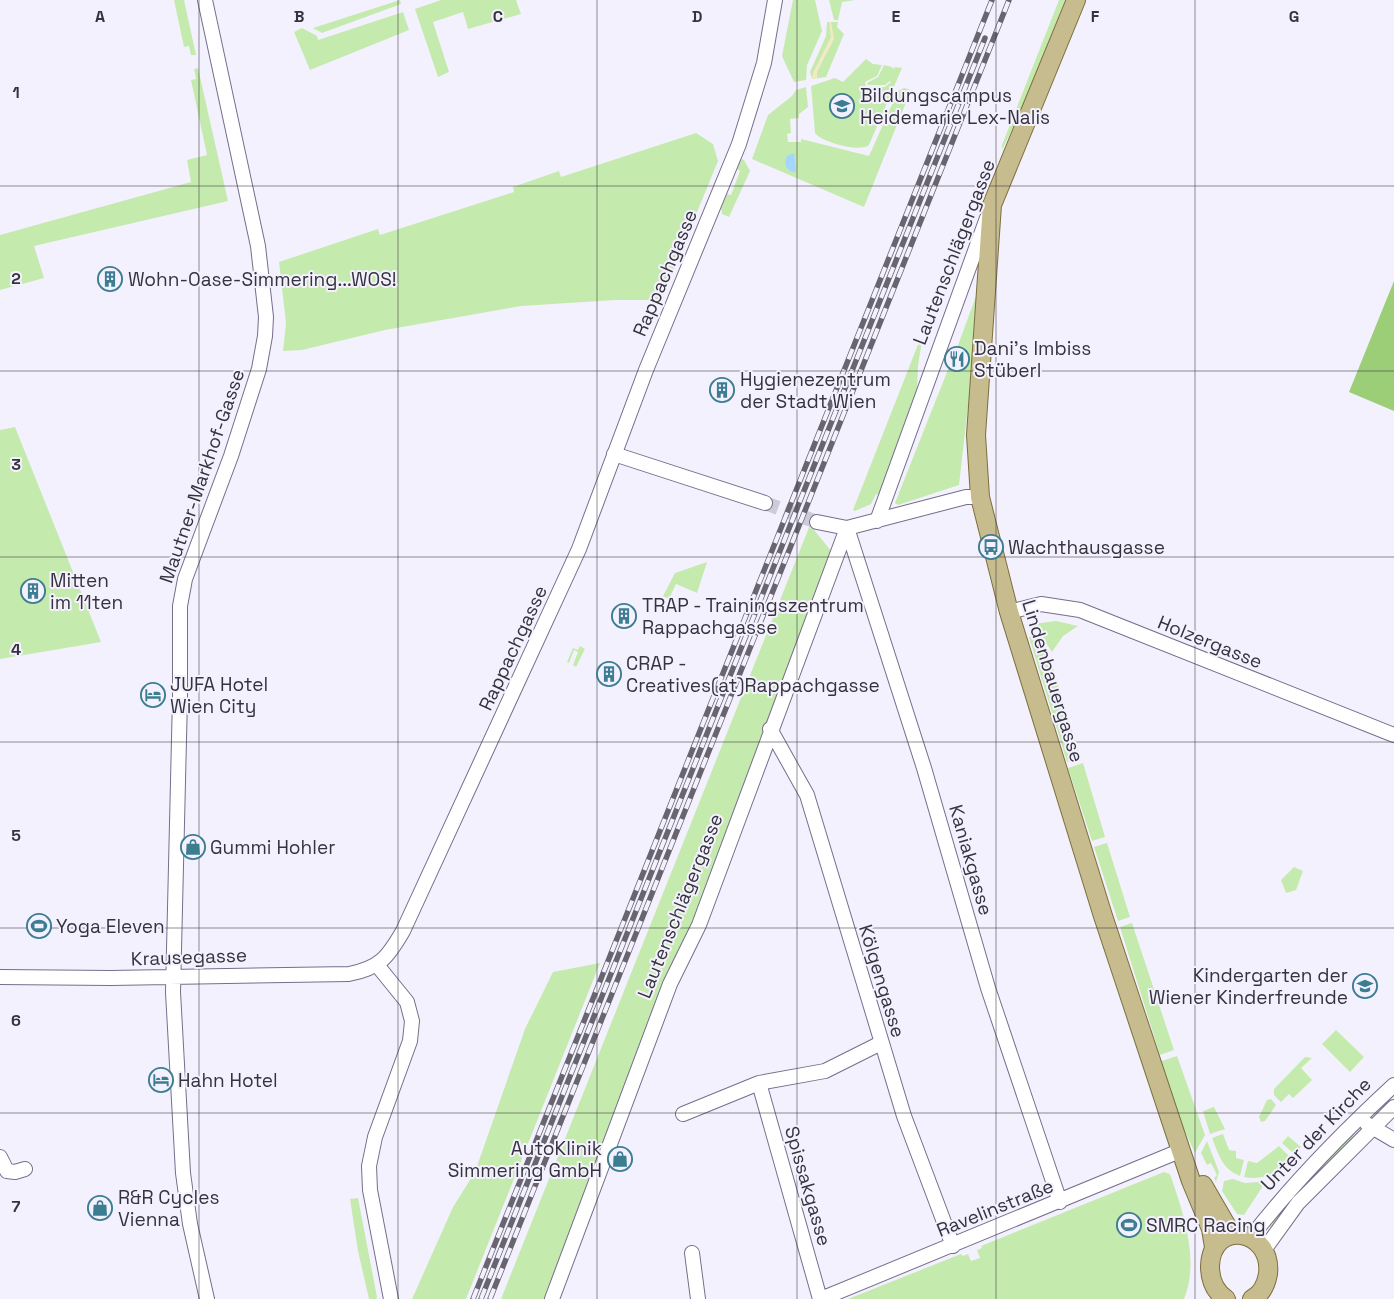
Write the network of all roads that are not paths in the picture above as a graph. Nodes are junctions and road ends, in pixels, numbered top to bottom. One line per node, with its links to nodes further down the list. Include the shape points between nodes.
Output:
1 (205, 0): 15 (street, Mautner-Markhof-Gasse, via 258,246 266,336 256,378 181,592)
2 (775, 0): 5 (street, Rappachgasse, via 764,64 745,128)
3 (1076, 0): 4 (main road, Lautenschlägergasse)
4 (992, 205): 6 (main road, Lindenbauergasse, via 976,435); 8 (street, Lautenschlägergasse)
5 (614, 454): 7 (street); 14 (street, Rappachgasse, via 578,549 499,725 403,931)
6 (980, 497): 8 (street, via 963,498); 11 (main road, Lindenbauergasse)
7 (765, 503)
8 (877, 521): 10 (street)
9 (817, 522): 10 (street)
10 (847, 528): 12 (street, Lautenschlägergasse); 28 (street, Kaniakgasse, via 924,768 988,988)
11 (1009, 612): 13 (street, Holzergasse, via 1041,604 1080,610); 25 (main road, Lindenbauergasse, via 1103,916)
12 (770, 729): 17 (street, Kölgengasse, via 807,795); 39 (street, Lautenschlägergasse, via 699,925 670,984)
13 (1394, 735)
14 (377, 965): 15 (street, Krausegasse, via 349,974); 38 (street, via 407,1002 412,1021 410,1041 375,1137 370,1166 370,1190)
15 (173, 976): 16 (street, Krausegasse); 37 (street, Mautner-Markhof-Gasse, via 183,1173 190,1224)
16 (0, 977)
17 (881, 1043): 18 (street, via 825,1070); 31 (street, Kölgengasse, via 904,1116)
18 (759, 1083): 21 (street); 41 (street, Spissakgasse)
19 (1394, 1085): 22 (street, Unter der Kirche)
20 (1394, 1107): 23 (street, Unter der Kirche)
21 (683, 1114)
22 (1359, 1118): 23 (street); 30 (street, Unter der Kirche, via 1287,1192)
23 (1373, 1129): 24 (street); 33 (street, Unter der Kirche, via 1298,1203)
24 (1394, 1140)
25 (1183, 1152): 28 (street, Ravelinstraße); 29 (main road, Lindenbauergasse); 32 (main road, Lindenbauergasse, via 1191,1182 1211,1229)
26 (0, 1157): 27 (street, via 7,1170)
27 (25, 1169)
28 (1060, 1202): 31 (street, Ravelinstraße)
29 (1232, 1235): 30 (main road); 32 (main road, via 1222,1238)
30 (1251, 1237): 33 (main road)
31 (953, 1246): 41 (street, Ravelinstraße)
32 (1214, 1248): 35 (main road, via 1210,1274)
33 (1264, 1250): 36 (main road, via 1269,1266)
34 (692, 1253): 40 (street)
35 (1216, 1295)
36 (1261, 1296)
37 (207, 1299)
38 (391, 1299)
39 (552, 1299)
40 (698, 1299)
41 (821, 1299)

